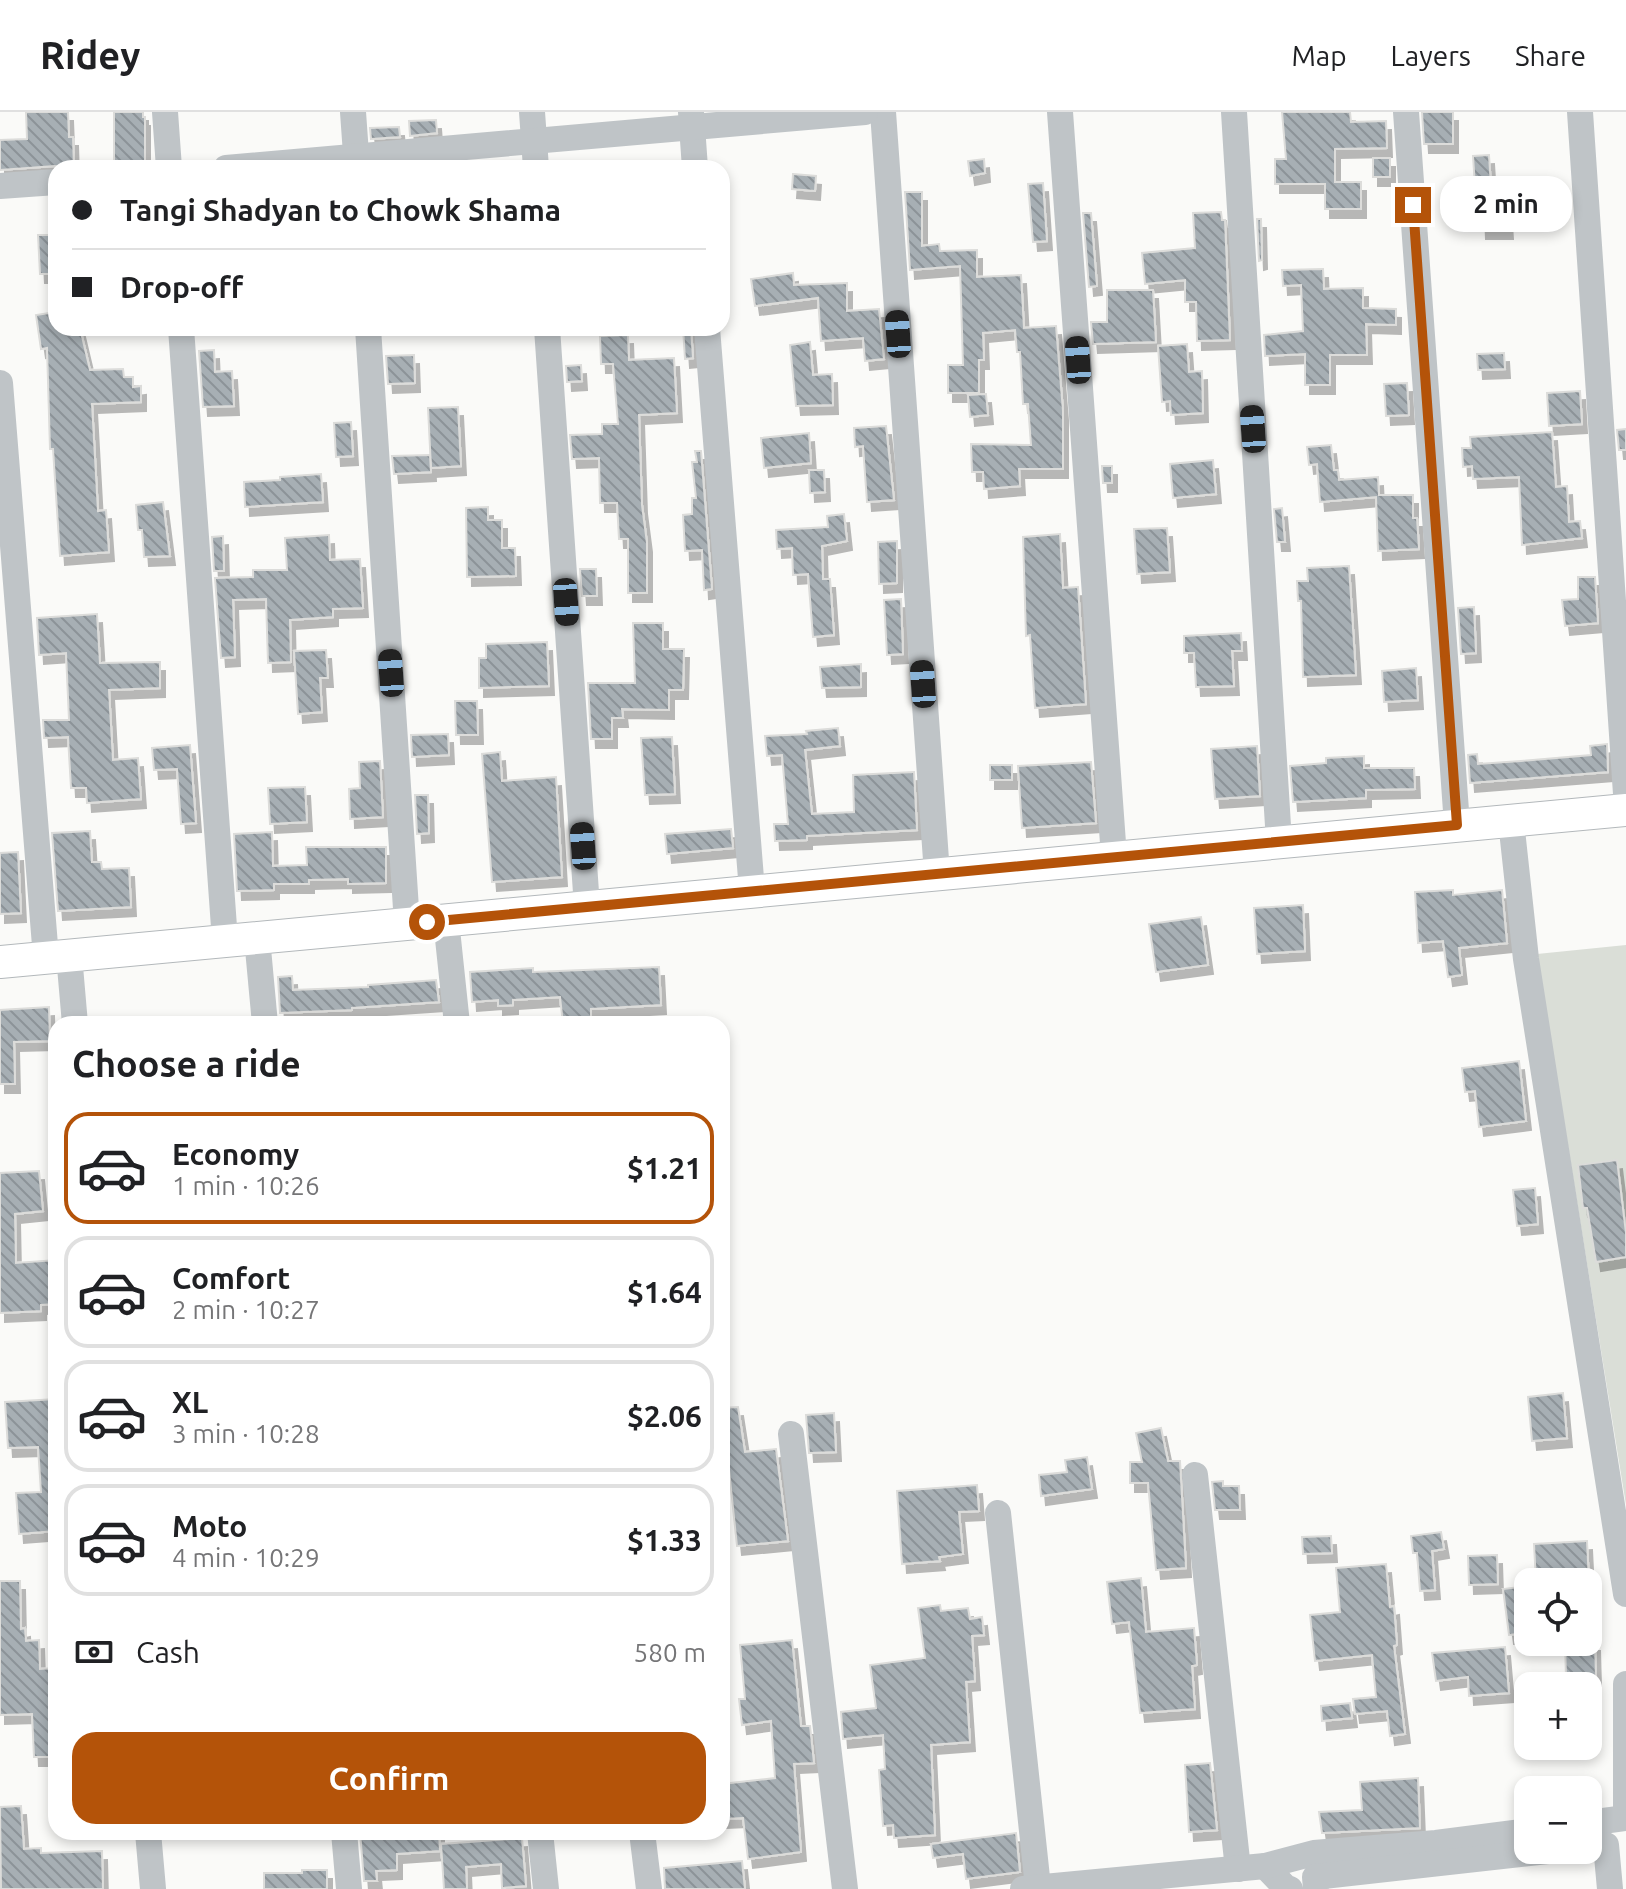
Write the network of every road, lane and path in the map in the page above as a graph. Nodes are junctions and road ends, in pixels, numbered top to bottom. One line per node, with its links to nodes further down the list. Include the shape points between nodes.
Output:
1 (165, 112): 12 (street)
2 (353, 112): 13 (street)
3 (532, 112): 11 (street)
4 (865, 112): 10 (street)
5 (883, 112): 30 (street)
6 (1060, 112): 29 (street)
7 (1234, 112): 28 (street)
8 (1406, 112): 27 (street)
9 (1580, 112): 24 (street)
10 (691, 119): 11 (street); 16 (street)
11 (534, 141): 14 (street); 15 (street)
12 (168, 160)
13 (357, 160)
14 (381, 160)
15 (535, 160)
16 (694, 160)
17 (48, 183): 18 (street)
18 (0, 186)
19 (182, 336): 36 (street)
20 (369, 336): 34 (street)
21 (548, 336): 32 (street)
22 (708, 336): 31 (street)
23 (0, 383): 37 (street)
24 (1626, 794)
25 (1626, 810): 26 (main road)
26 (1511, 821): 27 (main road); 45 (street, via 1526,959)
27 (1457, 825): 28 (main road)
28 (1279, 842): 29 (main road)
29 (1114, 857): 30 (main road)
30 (937, 874): 31 (main road)
31 (752, 891): 32 (main road)
32 (587, 907): 33 (main road)
33 (446, 920): 34 (main road); 41 (street)
34 (407, 924): 35 (main road)
35 (257, 938): 36 (main road); 40 (street)
36 (225, 941): 37 (main road)
37 (57, 957): 38 (main road); 39 (street)
38 (0, 962)
39 (73, 1016)
40 (264, 1016)
41 (456, 1016)
42 (791, 1434): 63 (street)
43 (1195, 1475): 56 (street)
44 (998, 1513): 58 (street)
45 (1626, 1594)
46 (1626, 1684): 47 (street, via 1626,1818)
47 (1602, 1821)
48 (1514, 1833): 55 (street, via 1314,1853)
49 (149, 1840): 59 (street)
50 (345, 1840): 60 (street)
51 (541, 1840): 61 (street)
52 (643, 1840): 62 (street)
53 (1607, 1845): 57 (street)
54 (1514, 1855): 65 (street, via 1315,1877)
55 (1265, 1866): 56 (street); 64 (street)
56 (1238, 1869): 58 (street)
57 (1608, 1887)
58 (1031, 1888)
59 (153, 1889)
60 (349, 1889)
61 (546, 1889)
62 (649, 1889)
63 (845, 1889)
64 (1290, 1889)
65 (1316, 1889)

